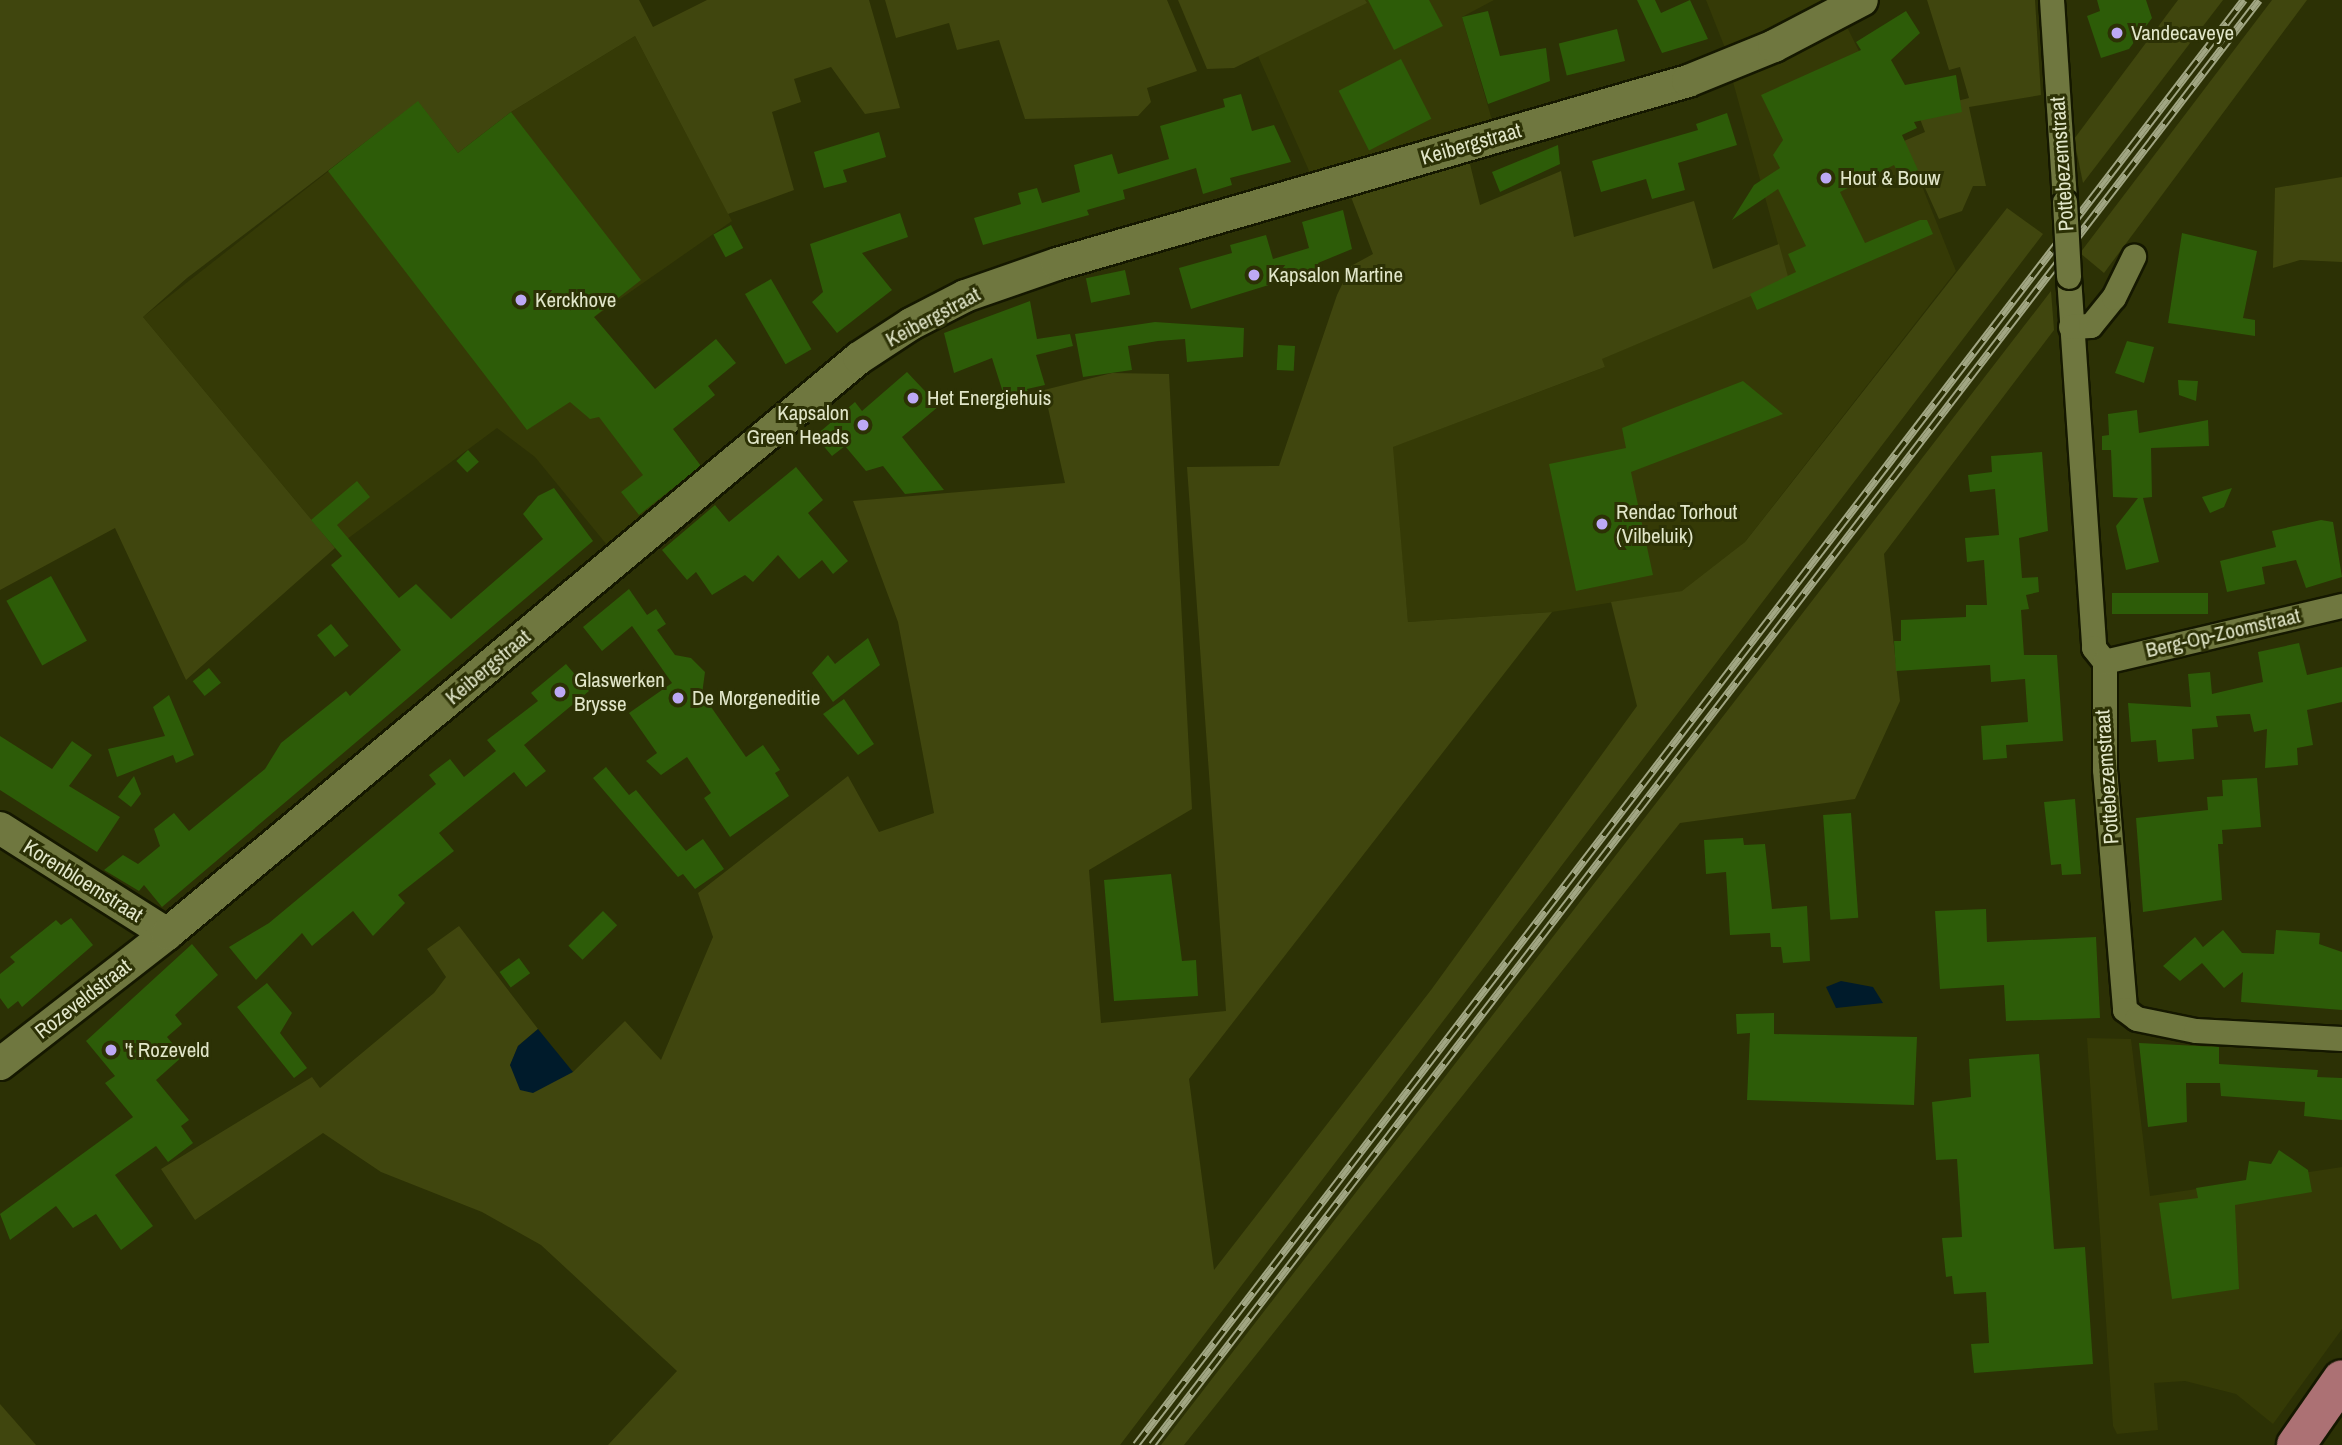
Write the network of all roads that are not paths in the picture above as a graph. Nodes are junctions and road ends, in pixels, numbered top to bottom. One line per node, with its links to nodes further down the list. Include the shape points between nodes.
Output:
1 (1862, 0): 8 (street, Keibergstraat, via 1774,46 1688,80 1057,264 965,296 911,324 859,358)
2 (2052, 0): 4 (street, Pottebezemstraat, bridge)
3 (2134, 257): 4 (street, via 2114,298 2091,326)
4 (2071, 327): 6 (street, Pottebezemstraat, via 2094,648)
5 (2342, 606): 6 (street, Berg-Op-Zoomstraat)
6 (2105, 662): 9 (street, Pottebezemstraat, via 2105,770 2125,1010 2137,1019 2196,1031)
7 (0, 828): 8 (street, Korenbloemstraat)
8 (167, 934): 10 (street, Rozeveldstraat)
9 (2342, 1039)
10 (0, 1064)
11 (2342, 1380): 12 (main road)
12 (2296, 1445)

